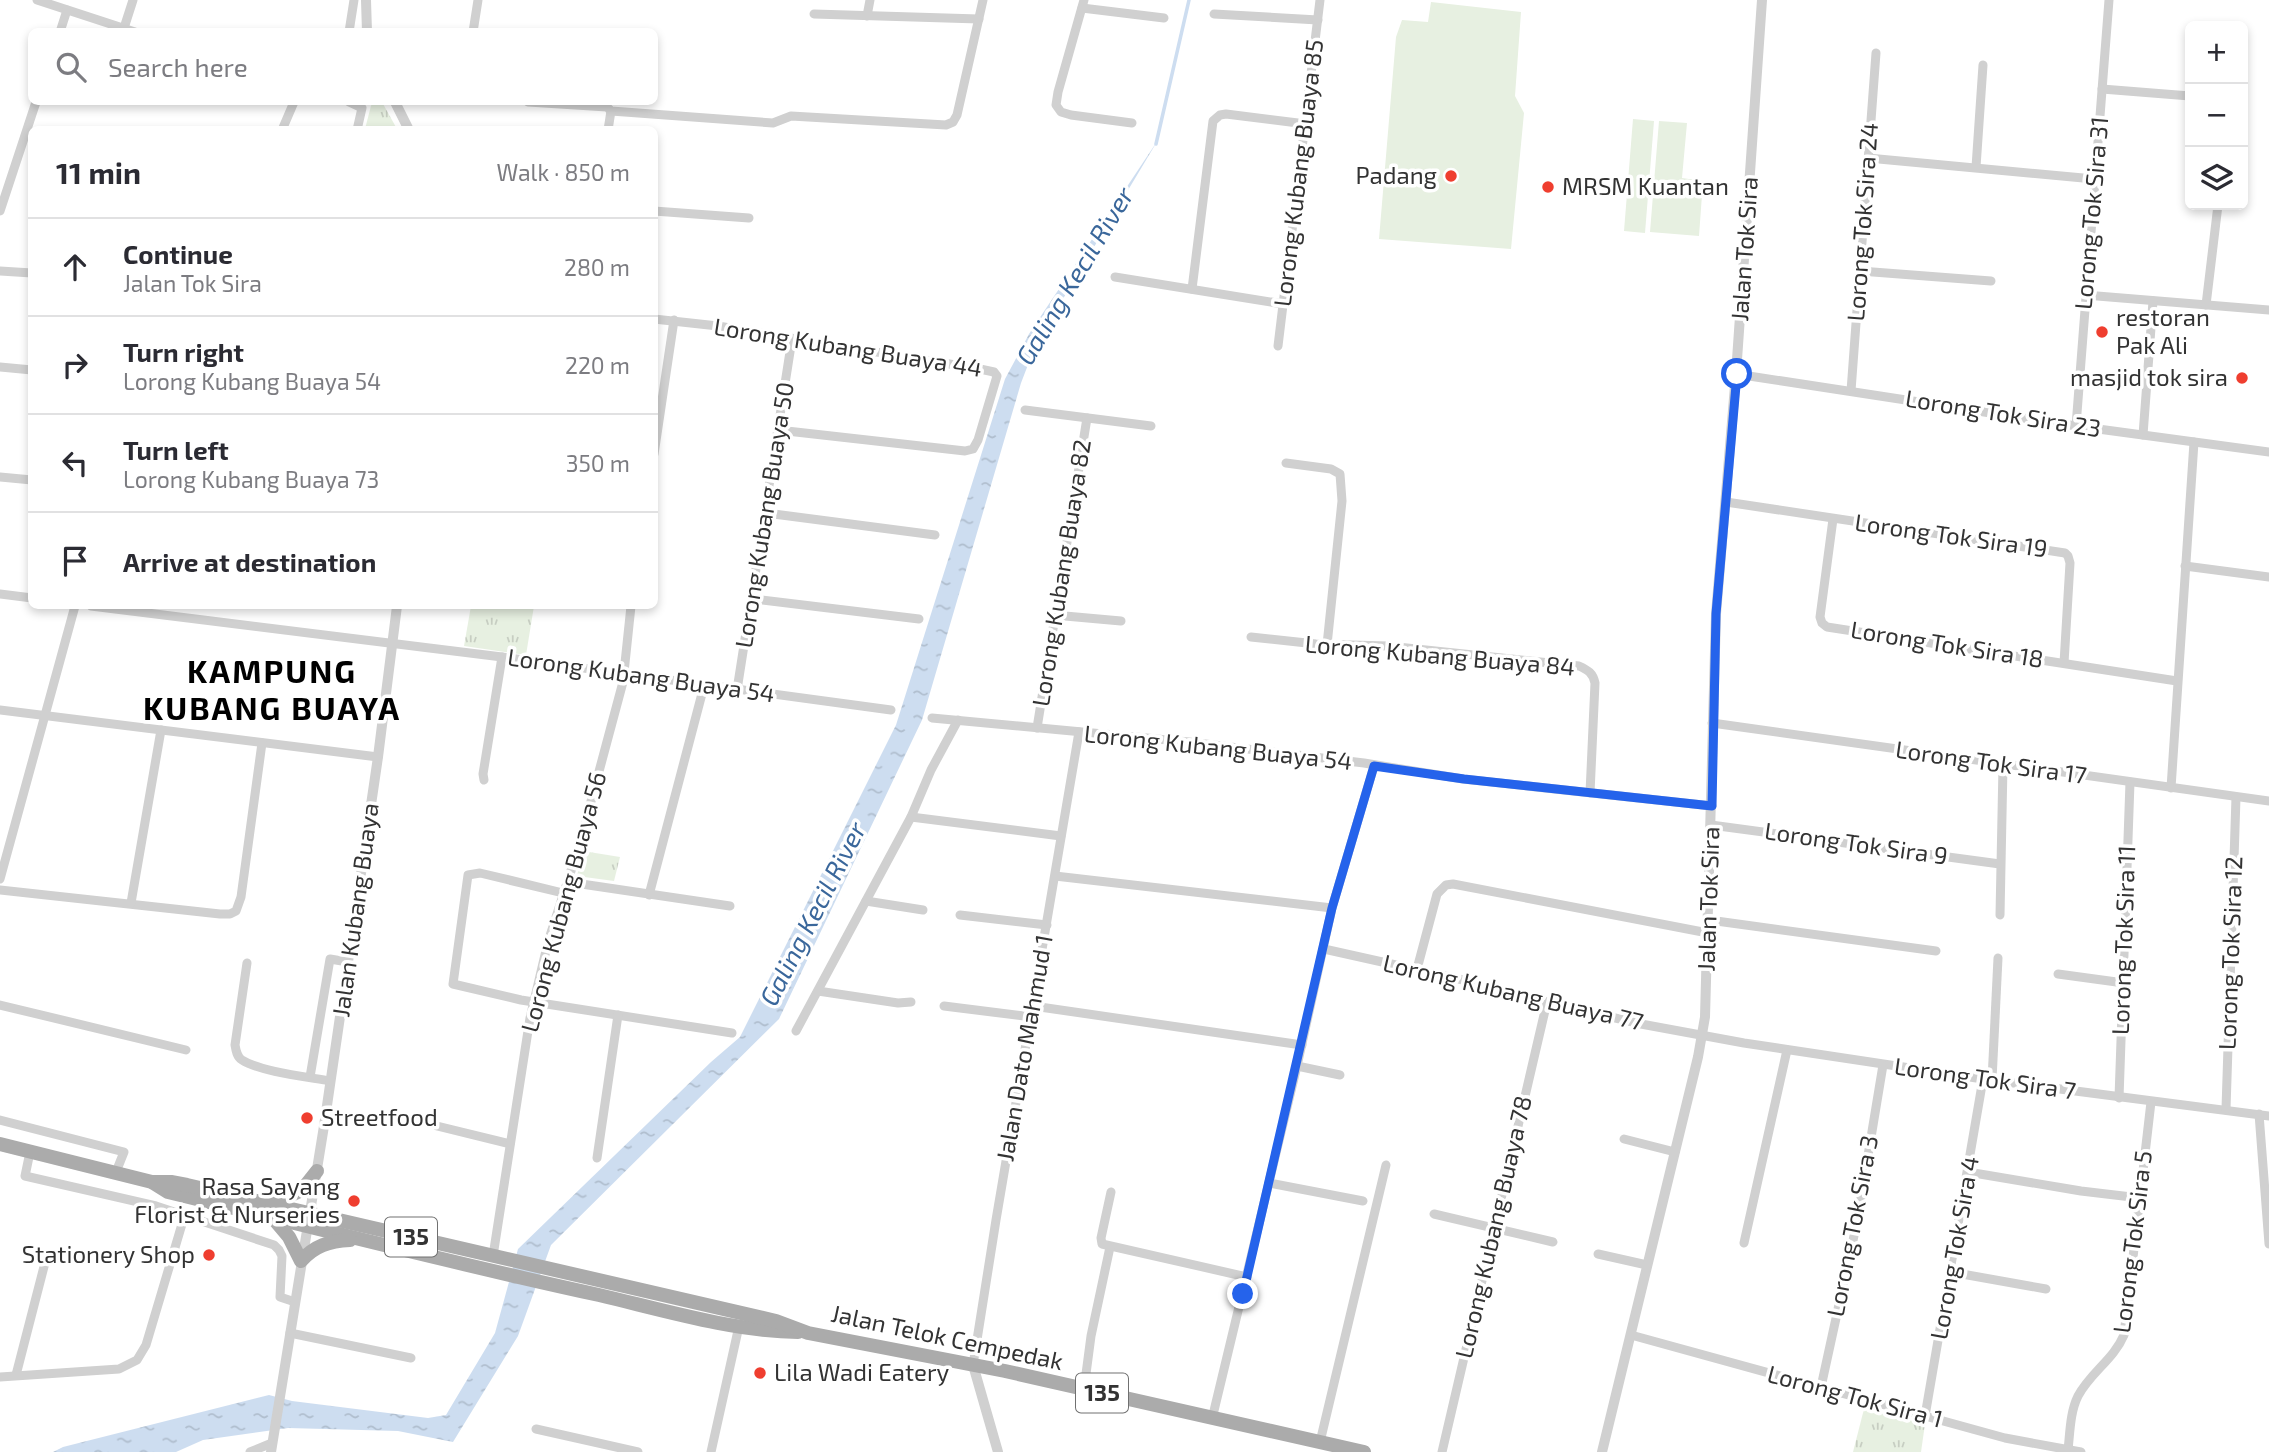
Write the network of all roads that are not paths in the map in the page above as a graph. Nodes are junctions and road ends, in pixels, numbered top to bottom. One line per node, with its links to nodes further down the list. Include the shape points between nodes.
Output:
1 (37, 0): 12 (street)
2 (133, 0): 20 (street)
3 (354, 0): 21 (street)
4 (366, 0): 22 (street)
5 (478, 0): 23 (street)
6 (870, 0): 15 (street)
7 (984, 0): 17 (street)
8 (1320, 0): 18 (street, Lorong Kubang Buaya 85)
9 (1762, 0): 66 (street, Jalan Tok Sira)
10 (2109, 0): 26 (street, Lorong Tok Sira 31)
11 (1083, 4): 16 (street); 34 (street, via 1056,105 1070,115)
12 (67, 10): 19 (street); 20 (street)
13 (814, 14): 15 (street)
14 (1214, 14): 18 (street)
15 (867, 16): 17 (street)
16 (1164, 18)
17 (979, 19): 33 (street, via 953,122 790,116 773,123)
18 (1318, 20): 35 (street, Lorong Kubang Buaya 85)
19 (61, 28)
20 (124, 28)
21 (350, 28)
22 (367, 28)
23 (473, 28)
24 (1876, 53): 42 (street, Lorong Tok Sira 24)
25 (1983, 65): 43 (street)
26 (2102, 89): 27 (street); 44 (street, Lorong Tok Sira 31)
27 (2185, 96)
28 (35, 105): 37 (street)
29 (293, 105): 38 (street)
30 (356, 105): 39 (street, via 362,108)
31 (396, 105): 40 (street)
32 (575, 105): 33 (street)
33 (611, 111): 41 (street)
34 (1132, 123)
35 (1307, 124): 54 (street, via 1226,114 1213,121); 57 (street, Lorong Kubang Buaya 85)
36 (28, 126): 46 (street)
37 (28, 126)
38 (284, 126)
39 (358, 126)
40 (407, 126)
41 (609, 126)
42 (1868, 158): 43 (street); 50 (street, Lorong Tok Sira 24)
43 (1976, 167): 44 (street)
44 (2094, 179): 55 (street, Lorong Tok Sira 31)
45 (2217, 210): 58 (street)
46 (0, 211)
47 (658, 211): 48 (street)
48 (749, 218)
49 (0, 271): 51 (street)
50 (1860, 271): 53 (street); 67 (street, Lorong Tok Sira 24)
51 (28, 273)
52 (1115, 277): 54 (street)
53 (1991, 281)
54 (1192, 289): 57 (street)
55 (2085, 295): 56 (street); 72 (street, Lorong Tok Sira 31)
56 (2153, 301): 58 (street); 74 (street)
57 (1283, 303): 63 (street, Lorong Kubang Buaya 85)
58 (2206, 305): 59 (street)
59 (2269, 310)
60 (658, 319): 61 (street, Lorong Kubang Buaya 44)
61 (674, 320): 62 (street, Lorong Kubang Buaya 44); 68 (street)
62 (792, 339): 73 (street, Lorong Kubang Buaya 50); 73 (street, Lorong Kubang Buaya 44, via 997,376 978,439 973,449 965,451)
63 (1278, 346)
64 (0, 367): 65 (street)
65 (28, 370)
66 (1737, 374): 67 (street, Lorong Tok Sira 23); 80 (street, Jalan Tok Sira)
67 (1851, 391): 72 (street, Lorong Tok Sira 23)
68 (659, 404)
69 (1025, 410): 70 (street)
70 (1087, 418): 71 (street); 94 (street, Lorong Kubang Buaya 82)
71 (1151, 426)
72 (2076, 426): 74 (street, Lorong Tok Sira 23)
73 (778, 430): 81 (street, Lorong Kubang Buaya 50)
74 (2143, 435): 75 (street, Lorong Tok Sira 23)
75 (2194, 442): 76 (street, Lorong Tok Sira 23); 84 (street)
76 (2269, 452)
77 (1286, 463): 99 (street, via 1331,469 1342,478)
78 (0, 477): 79 (street)
79 (28, 480)
80 (1726, 502): 82 (street, Lorong Tok Sira 19); 111 (street, Jalan Tok Sira)
81 (766, 513): 83 (street); 88 (street, Lorong Kubang Buaya 50)
82 (1833, 519): 101 (street, Lorong Tok Sira 19, via 2065,554 2070,563); 101 (street, Lorong Tok Sira 18, via 1820,617 1827,627)
83 (935, 535)
84 (2185, 566): 85 (street); 103 (street)
85 (2269, 577)
86 (0, 594): 87 (street)
87 (28, 598)
88 (753, 599): 95 (street); 105 (street, Lorong Kubang Buaya 50)
89 (74, 609): 108 (street)
90 (147, 609): 93 (street, Lorong Kubang Buaya 54)
91 (397, 609): 98 (street, Jalan Kubang Buaya)
92 (631, 609): 102 (street, Lorong Kubang Buaya 56)
93 (185, 611): 98 (street, Lorong Kubang Buaya 54, via 304,634)
94 (1054, 615): 96 (street); 112 (street, Lorong Kubang Buaya 82)
95 (919, 620)
96 (1121, 621)
97 (1251, 637): 99 (street, Lorong Kubang Buaya 84)
98 (392, 643): 100 (street, Lorong Kubang Buaya 54); 116 (street, Jalan Kubang Buaya)
99 (1327, 645): 122 (street, Lorong Kubang Buaya 84, via 1388,646 1585,668 1595,683)
100 (502, 657): 102 (street, Lorong Kubang Buaya 54); 119 (street)
101 (2064, 663): 103 (street, Lorong Tok Sira 18)
102 (624, 674): 104 (street, Lorong Kubang Buaya 54); 132 (street, Lorong Kubang Buaya 56)
103 (2177, 681): 121 (street)
104 (704, 686): 105 (street, Lorong Kubang Buaya 54); 135 (street)
105 (737, 690): 107 (street, Lorong Kubang Buaya 54)
106 (0, 709): 108 (street)
107 (891, 710)
108 (45, 716): 113 (street); 131 (street)
109 (932, 718): 110 (street, Lorong Kubang Buaya 54)
110 (958, 720): 112 (street, Lorong Kubang Buaya 54); 126 (street)
111 (1712, 723): 117 (street, Lorong Tok Sira 17); 125 (street, Jalan Tok Sira)
112 (1037, 729): 114 (street, Lorong Kubang Buaya 54)
113 (162, 730): 115 (street); 137 (street)
114 (1079, 732): 118 (street, Lorong Kubang Buaya 54); 128 (street, Jalan Dato Mahmud 1)
115 (262, 743): 116 (street); 137 (street, via 236,911 220,914)
116 (378, 757): 150 (street, Jalan Kubang Buaya)
117 (2003, 765): 120 (street, Lorong Tok Sira 17); 129 (street)
118 (1374, 766): 122 (street, Lorong Kubang Buaya 54); 139 (street)
119 (484, 780)
120 (2130, 782): 121 (street, Lorong Tok Sira 17); 153 (street, Lorong Tok Sira 11)
121 (2171, 788): 123 (street, Lorong Tok Sira 17)
122 (1590, 793): 125 (street, Lorong Kubang Buaya 54)
123 (2236, 797): 124 (street, Lorong Tok Sira 17); 177 (street, Lorong Tok Sira 12)
124 (2269, 801)
125 (1712, 806): 127 (street, Jalan Tok Sira)
126 (911, 817): 128 (street); 136 (street)
127 (1712, 825): 129 (street, Lorong Tok Sira 9); 143 (street, Jalan Tok Sira)
128 (1061, 836): 130 (street, Jalan Dato Mahmud 1)
129 (2000, 864): 142 (street)
130 (1055, 876): 139 (street); 144 (street, Jalan Dato Mahmud 1)
131 (0, 878)
132 (568, 882): 134 (street, Lorong Kubang Buaya 56); 135 (street)
133 (0, 890): 137 (street)
134 (564, 893): 155 (street, Lorong Kubang Buaya 56); 155 (street, via 480,873 468,874 466,879 453,984)
135 (649, 895): 138 (street)
136 (866, 901): 140 (street); 154 (street)
137 (131, 904)
138 (730, 906)
139 (1332, 908): 146 (street)
140 (923, 910)
141 (960, 915): 144 (street)
142 (2000, 915)
143 (1709, 920): 145 (street, Jalan Tok Sira); 147 (street)
144 (1047, 925): 160 (street, Jalan Dato Mahmud 1)
145 (1708, 933): 151 (street, via 1453,884 1437,894); 165 (street, Jalan Tok Sira)
146 (1324, 949): 151 (street, Lorong Kubang Buaya 77); 166 (street)
147 (1936, 951)
148 (1997, 958): 173 (street, Lorong Tok Sira 4)
149 (247, 962): 172 (street, via 237,1055 270,1069)
150 (348, 962): 172 (street, via 330,958); 174 (street, Jalan Kubang Buaya)
151 (1417, 970): 157 (street, Lorong Kubang Buaya 77)
152 (2058, 974): 153 (street)
153 (2124, 983): 175 (street, Lorong Tok Sira 11)
154 (818, 991): 156 (street); 163 (street)
155 (533, 1002): 161 (street); 183 (street, Lorong Kubang Buaya 56)
156 (911, 1002)
157 (1547, 1002): 165 (street, Lorong Kubang Buaya 77); 199 (street, Lorong Kubang Buaya 78)
158 (0, 1005): 167 (street)
159 (944, 1006): 162 (street)
160 (1034, 1006): 162 (street, Jalan Dato Mahmud 1); 166 (street)
161 (618, 1015): 164 (street); 186 (street)
162 (1032, 1017): 221 (street, Jalan Dato Mahmud 1)
163 (796, 1031)
164 (732, 1032)
165 (1702, 1036): 168 (street, Lorong Tok Sira 7); 185 (street, Jalan Tok Sira)
166 (1302, 1045): 170 (street)
167 (186, 1050)
168 (1787, 1050): 169 (street, Lorong Tok Sira 7); 202 (street)
169 (1883, 1065): 173 (street, Lorong Tok Sira 7); 224 (street, Lorong Tok Sira 3, via 1857,1222)
170 (1297, 1066): 171 (street); 191 (street)
171 (1340, 1075)
172 (310, 1077): 174 (street)
173 (1988, 1080): 175 (street, Lorong Tok Sira 7); 190 (street, Lorong Tok Sira 4)
174 (330, 1081): 188 (street, Jalan Kubang Buaya)
175 (2119, 1098): 176 (street, Lorong Tok Sira 7)
176 (2151, 1102): 177 (street, Lorong Tok Sira 7); 193 (street, Lorong Tok Sira 5)
177 (2226, 1109): 178 (street, Lorong Tok Sira 7)
178 (2264, 1115): 203 (street)
179 (0, 1120): 189 (street, via 124,1152)
180 (431, 1121): 183 (street)
181 (1624, 1139): 185 (street)
182 (0, 1144): 184 (main road, 135)
183 (510, 1144): 207 (street, Lorong Kubang Buaya 56)
184 (30, 1152): 189 (main road, 135); 196 (street, via 25,1176)
185 (1675, 1152): 209 (street, Jalan Tok Sira)
186 (597, 1158)
187 (1385, 1165): 230 (street)
188 (317, 1171): 195 (main road, via 302,1190); 198 (street, Jalan Kubang Buaya)
189 (116, 1172): 195 (main road, 135, via 171,1182)
190 (1968, 1172): 193 (street); 211 (street, Lorong Tok Sira 4)
191 (1269, 1183): 194 (street); 213 (street)
192 (1111, 1192): 204 (street, via 1101,1238 1102,1244)
193 (2140, 1198): 231 (street, Lorong Tok Sira 5, via 2124,1335 2076,1399)
194 (1363, 1201)
195 (272, 1211): 198 (main road, 135); 208 (main road)
196 (185, 1214): 215 (street, via 279,1250 281,1297); 222 (street, via 146,1345 137,1360 119,1369)
197 (1434, 1214): 199 (street)
198 (308, 1220): 200 (main road, Jalan Telok Cempedak / 135); 207 (main road, Jalan Telok Cempedak / 135); 208 (street, Jalan Kubang Buaya)
199 (1494, 1228): 201 (street); 237 (street, Lorong Kubang Buaya 78)
200 (361, 1240): 208 (main road, via 323,1244); 210 (main road, Jalan Telok Cempedak / 135)
201 (1553, 1242)
202 (1744, 1243)
203 (2269, 1244)
204 (1110, 1247): 213 (street); 225 (street)
205 (1598, 1254): 209 (street)
206 (47, 1255): 222 (street)
207 (493, 1256): 210 (main road, Jalan Telok Cempedak / 135)
208 (301, 1261): 215 (street, Jalan Kubang Buaya)
209 (1647, 1265): 219 (street, Jalan Tok Sira)
210 (509, 1267): 212 (main road, Jalan Telok Cempedak / 135)
211 (1951, 1272): 214 (street); 226 (street, Lorong Tok Sira 4)
212 (546, 1276): 216 (main road, Jalan Telok Cempedak / 135); 218 (main road, Jalan Telok Cempedak / 135, via 776,1321)
213 (1247, 1277): 227 (street)
214 (2046, 1289)
215 (295, 1302): 217 (street, Jalan Kubang Buaya)
216 (739, 1326): 218 (main road, Jalan Telok Cempedak / 135); 234 (street)
217 (290, 1333): 220 (street); 229 (street, Jalan Kubang Buaya)
218 (808, 1333): 221 (main road, Jalan Telok Cempedak / 135)
219 (1631, 1335): 224 (street, Lorong Tok Sira 1); 238 (street, Jalan Tok Sira)
220 (411, 1358)
221 (973, 1365): 225 (main road, Jalan Telok Cempedak / 135); 235 (street)
222 (16, 1375): 223 (street)
223 (0, 1377)
224 (1821, 1387): 226 (street, Lorong Tok Sira 1)
225 (1084, 1389): 227 (main road, Jalan Telok Cempedak / 135)
226 (1925, 1416): 231 (street, Lorong Tok Sira 1)
227 (1212, 1419): 230 (main road, Jalan Telok Cempedak / 135)
228 (536, 1429): 233 (street)
229 (272, 1442): 232 (street)
230 (1320, 1442): 236 (main road, Jalan Telok Cempedak / 135)
231 (2068, 1450): 239 (street, Lorong Tok Sira 1)
232 (250, 1452)
233 (638, 1452)
234 (711, 1452)
235 (998, 1452)
236 (1364, 1452)
237 (1442, 1452)
238 (1602, 1452)
239 (2081, 1452)

